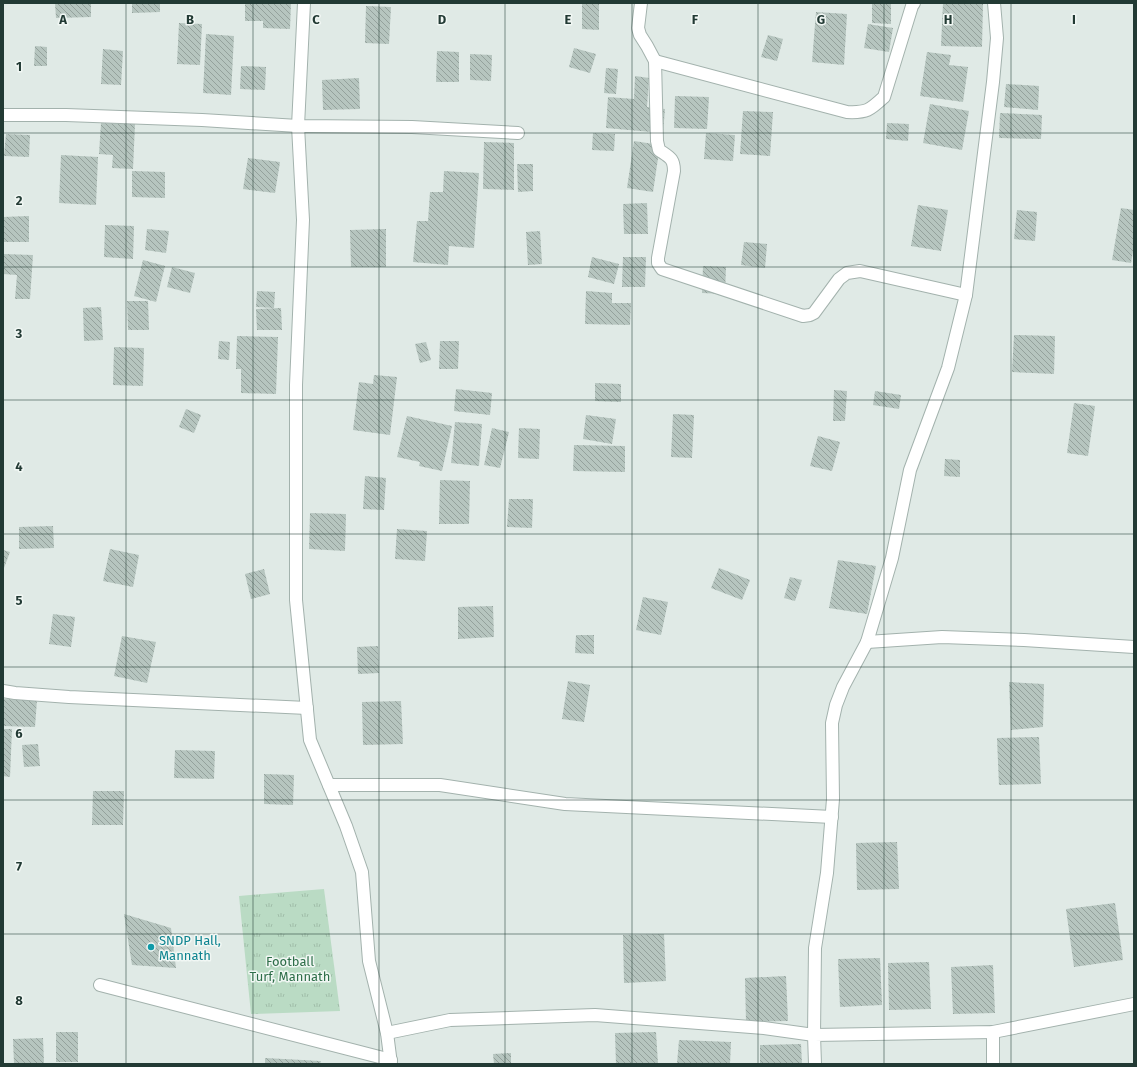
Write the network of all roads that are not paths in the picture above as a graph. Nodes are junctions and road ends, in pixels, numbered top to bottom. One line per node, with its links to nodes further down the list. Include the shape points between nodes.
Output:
1 (304, 3): 7 (street)
2 (641, 3): 5 (street, via 638,28)
3 (914, 3): 5 (street, via 884,96 873,107 861,112 847,112)
4 (994, 3): 9 (street, via 997,38 993,82)
5 (655, 61): 9 (street, via 657,141 659,150 674,162 658,258 662,269 803,316 814,313 839,279 847,273 860,271)
6 (3, 115): 7 (street, via 202,120)
7 (298, 126): 8 (street, via 412,127); 13 (street, via 303,220 296,385 296,600)
8 (518, 133)
9 (966, 295): 10 (street, via 948,368 910,470 892,558)
10 (867, 642): 11 (street, via 942,637); 15 (street, via 843,687 832,723)
11 (1134, 647)
12 (3, 691): 13 (street, via 70,697)
13 (307, 708): 14 (street, via 310,740)
14 (329, 785): 15 (street, via 440,785 565,804); 19 (street, via 362,872 369,961)
15 (832, 817): 20 (street, via 827,874 815,948)
16 (100, 985): 21 (street)
17 (1134, 1004): 18 (street)
18 (993, 1032): 20 (street); 23 (street)
19 (387, 1033): 20 (street, via 450,1020 595,1015 764,1028); 21 (street)
20 (814, 1035): 22 (street)
21 (391, 1062)
22 (815, 1064)
23 (993, 1064)

